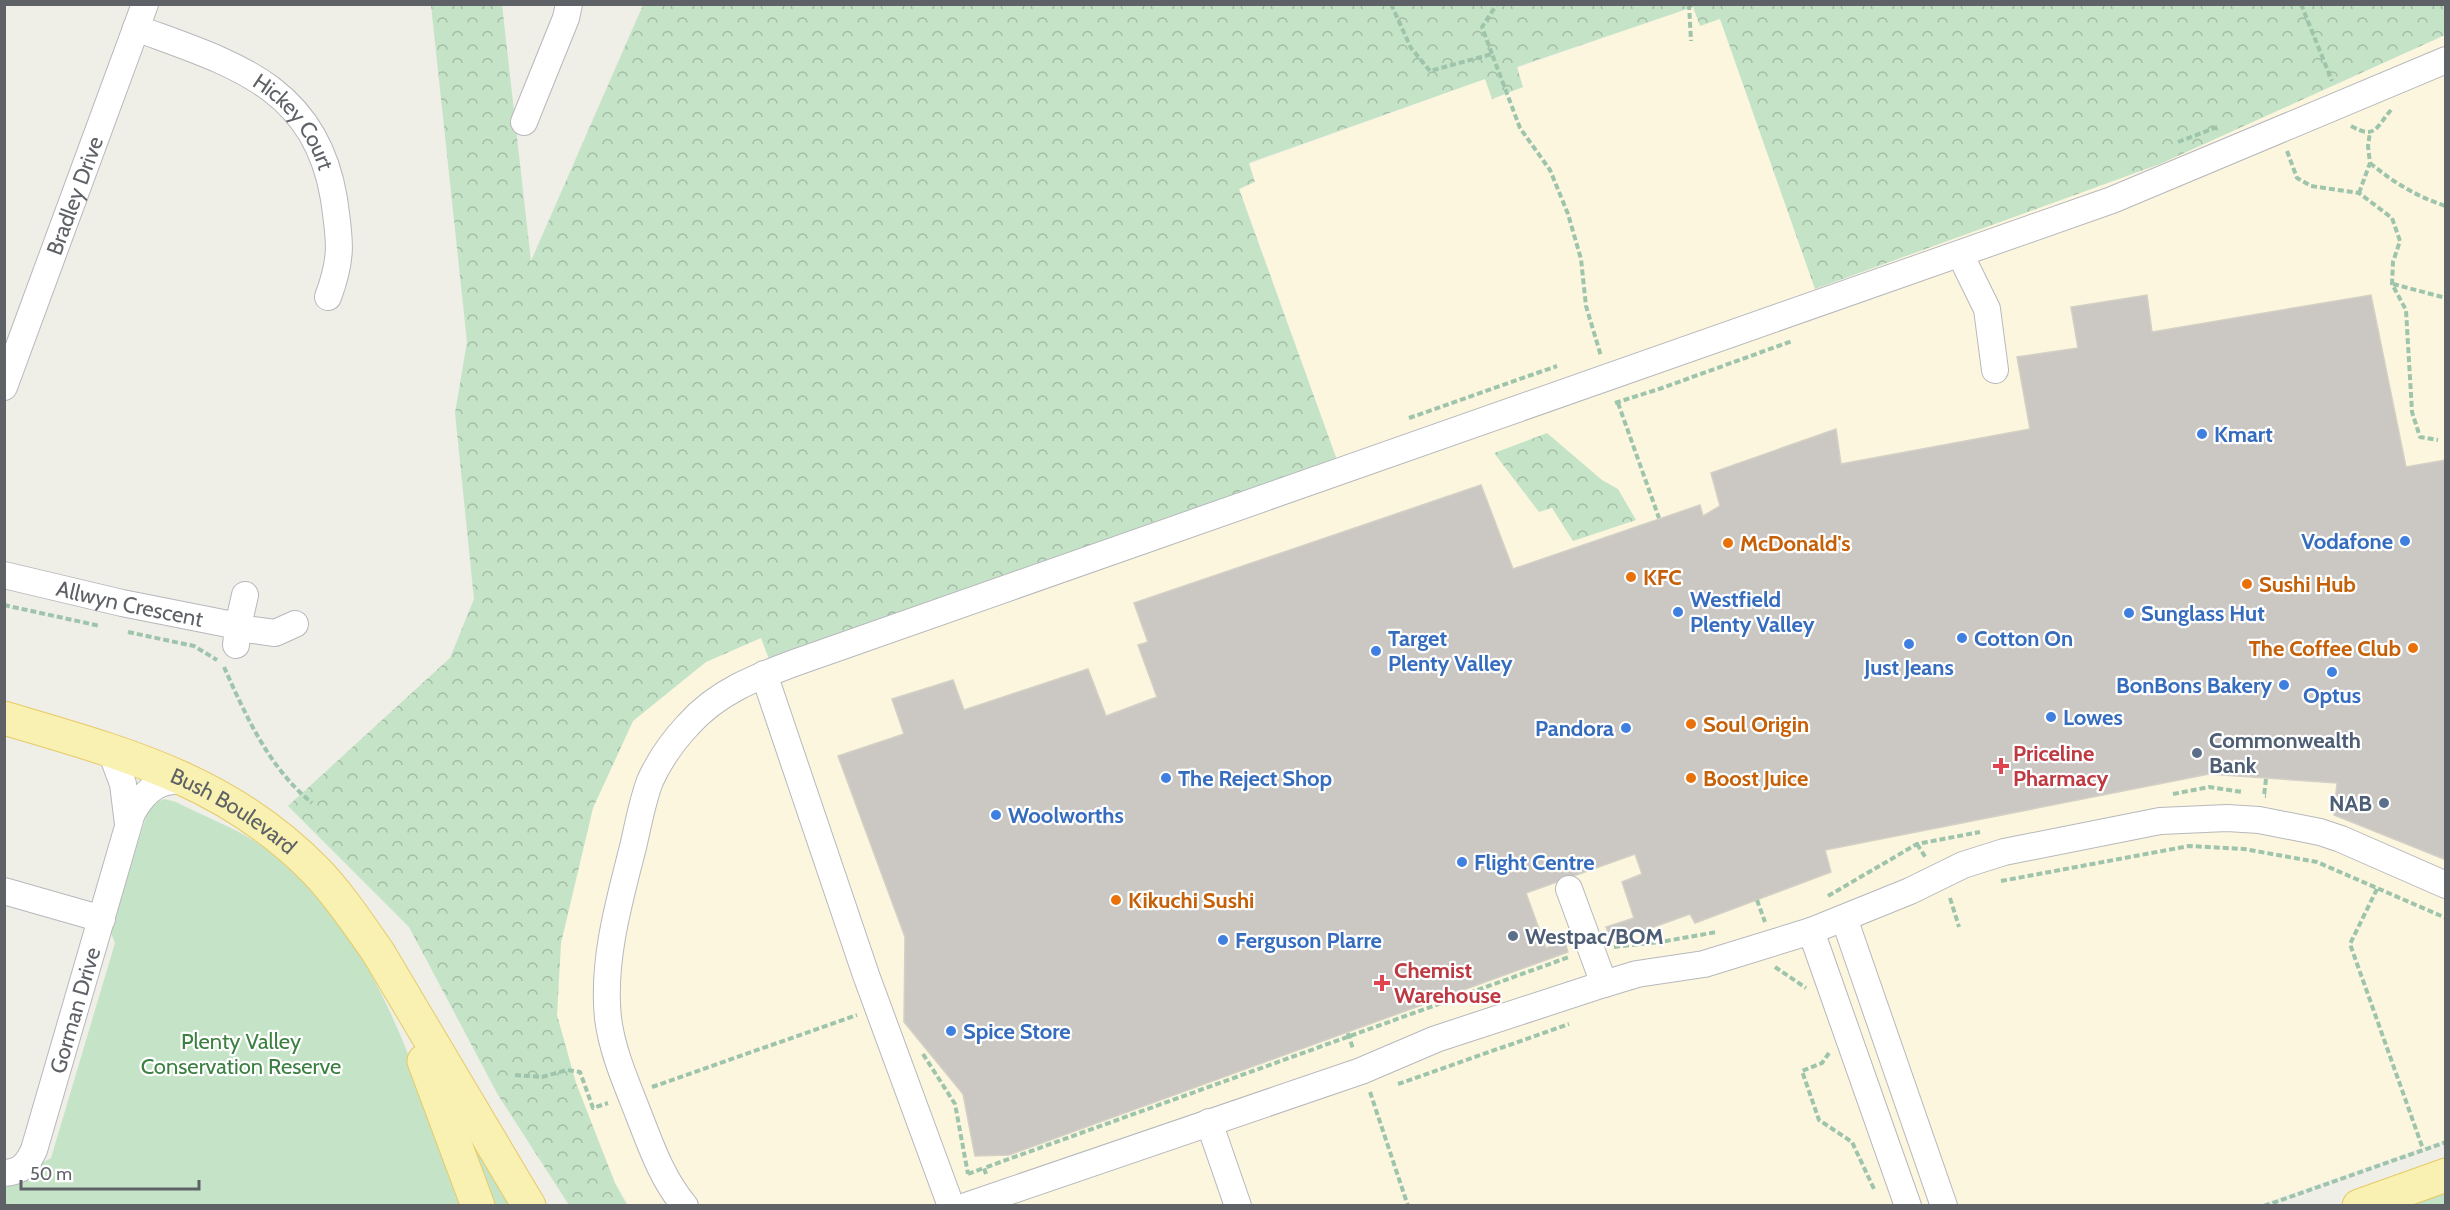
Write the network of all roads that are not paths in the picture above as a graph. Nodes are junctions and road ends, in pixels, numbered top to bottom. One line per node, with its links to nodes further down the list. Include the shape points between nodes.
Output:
1 (145, 4): 3 (street, Bradley Drive)
2 (569, 4): 5 (street)
3 (136, 28): 7 (street, Hickey Court, via 233,64 263,83 297,115 314,139 332,186 340,250); 9 (street, Bradley Drive)
4 (2445, 60): 6 (street, via 2121,197)
5 (524, 122)
6 (1960, 254): 8 (street, via 1987,309); 14 (street)
7 (328, 297)
8 (1995, 370)
9 (4, 387)
10 (4, 575): 13 (street, Allwyn Crescent)
11 (245, 595): 13 (street)
12 (295, 624): 13 (street, Allwyn Crescent, via 275,633)
13 (237, 633)
14 (764, 674): 33 (street, via 703,709 659,762 648,789 623,887 607,980 611,1037 631,1095 658,1164); 34 (street)
15 (4, 718): 16 (main road, Bush Boulevard)
16 (110, 749): 17 (main road, Bush Boulevard); 18 (street, via 127,803)
17 (191, 781): 18 (street, via 172,779 146,793 132,813); 26 (main road, Bush Boulevard, via 255,818 318,873 378,952)
18 (127, 830): 23 (street, Gorman Drive)
19 (2445, 885): 22 (street, via 2320,832 2259,820 2193,818 2160,821 1981,858)
20 (1569, 889): 25 (street)
21 (4, 891): 23 (street)
22 (1844, 918): 24 (street); 37 (street)
23 (102, 919): 28 (street, Gorman Drive, via 34,1150 24,1167)
24 (1811, 931): 25 (street, via 1721,960); 36 (street)
25 (1604, 984): 27 (street, via 1436,1039 1361,1071)
26 (399, 992): 31 (main road, Bush Boulevard); 32 (main road, Bush Boulevard)
27 (1209, 1122): 30 (street); 35 (street)
28 (4, 1173)
29 (2445, 1175): 38 (main road)
30 (981, 1202)
31 (478, 1206)
32 (529, 1206)
33 (686, 1206)
34 (951, 1206)
35 (1238, 1206)
36 (1908, 1206)
37 (1944, 1206)
38 (2360, 1206)

